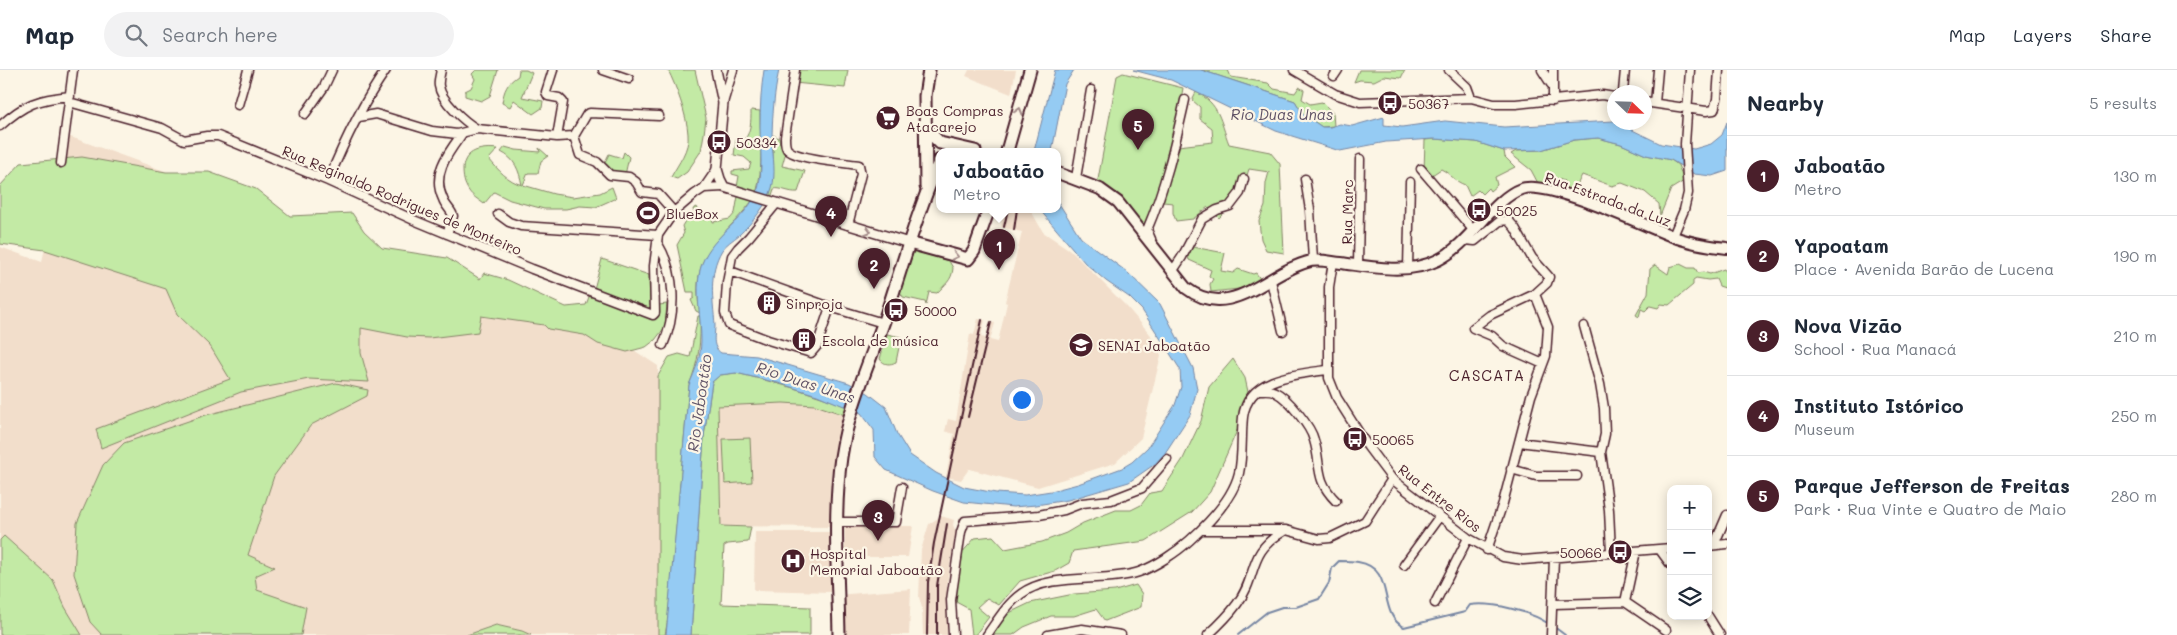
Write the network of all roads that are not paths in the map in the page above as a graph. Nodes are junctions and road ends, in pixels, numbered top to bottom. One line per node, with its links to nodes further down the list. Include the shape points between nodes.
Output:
1 (73, 70): 28 (street)
2 (248, 70): 34 (street)
3 (332, 70): 36 (street)
4 (386, 70): 38 (street)
5 (440, 70): 40 (street, via 438,85 442,92 461,117)
6 (554, 70): 44 (street, via 547,88 548,96 563,102)
7 (603, 70): 22 (street)
8 (716, 70): 31 (street)
9 (733, 70): 31 (street)
10 (795, 70): 65 (street, via 786,147 790,152 803,156 859,165 861,174)
11 (929, 70): 41 (main road, via 925,96)
12 (1030, 70): 46 (main road, one-way to 12)
13 (1294, 70): 21 (street)
14 (1449, 70): 27 (street, via 1467,87)
15 (1542, 70): 23 (street)
16 (1553, 70): 23 (street)
17 (1625, 70): 24 (street)
18 (1658, 70): 33 (street)
19 (1690, 70): 35 (street)
20 (1720, 70): 35 (street, via 1714,110)
21 (1311, 73): 27 (street, via 1335,94 1360,102)
22 (630, 79)
23 (1552, 84): 30 (street)
24 (1624, 85)
25 (1091, 90): 53 (street)
26 (1607, 96): 30 (street)
27 (1471, 98): 30 (street, via 1504,104)
28 (70, 99): 39 (street, via 48,98 27,104); 48 (street); 56 (street, Rua Reginaldo Rodrigues de Monteiro, via 162,128 184,140 218,136)
29 (1185, 100): 72 (street, via 1164,189 1147,230)
30 (1552, 101)
31 (723, 103): 49 (street)
32 (1652, 103): 33 (street)
33 (1655, 103): 35 (street)
34 (238, 105)
35 (1686, 109): 68 (street, via 1688,199)
36 (306, 114)
37 (659, 116): 43 (street, via 590,113 577,133)
38 (359, 117): 42 (street, via 376,114 432,131); 56 (street)
39 (0, 126)
40 (477, 129): 42 (street); 44 (street)
41 (926, 129): 45 (main road); 60 (main road)
42 (462, 134): 67 (street, via 444,157 440,172 442,197 453,216)
43 (570, 136): 44 (street); 62 (street, via 580,155 597,162 610,175 636,182 642,192 658,194)
44 (557, 137)
45 (946, 148)
46 (1008, 148)
47 (1360, 160): 76 (street, Rua Marc)
48 (61, 163)
49 (717, 169): 58 (street); 59 (street)
50 (936, 169): 60 (main road)
51 (1421, 169): 66 (street)
52 (1061, 174): 53 (main road, Rua Estrada da Luz)
53 (1076, 178): 72 (main road, Rua Estrada da Luz, via 1100,188 1118,202)
54 (1244, 178): 79 (street, via 1240,193 1230,206 1202,219)
55 (1305, 179): 74 (street)
56 (328, 180): 67 (street, Rua Reginaldo Rodrigues de Monteiro)
57 (1410, 182): 77 (street)
58 (724, 187): 59 (street); 61 (street)
59 (704, 188): 62 (street)
60 (926, 192): 71 (main road)
61 (774, 202): 65 (street); 78 (street, via 761,224 732,256)
62 (674, 212): 69 (street)
63 (988, 213): 71 (main road, one-way to 63, via 968,259)
64 (498, 214): 69 (street, via 521,226)
65 (848, 225): 71 (street, one-way to 71)
66 (1474, 231): 68 (main road, Rua Estrada da Luz, via 1506,198 1530,187 1581,201); 70 (main road, Rua Estrada da Luz)
67 (447, 234): 69 (street, Rua Reginaldo Rodrigues de Monteiro, via 653,315)
68 (1673, 236): 73 (main road, Rua Estrada da Luz)
69 (658, 239): 86 (street, via 665,256 674,304)
70 (1464, 240): 77 (main road, Rua Estrada da Luz, via 1437,260); 81 (street, via 1475,241 1503,220 1510,222 1532,258 1549,277)
71 (909, 243): 83 (main road)
72 (1153, 247): 79 (main road, Rua Estrada da Luz)
73 (1727, 248)
74 (1313, 260): 75 (main road, Rua Estrada da Luz); 80 (main road, Rua Estrada da Luz)
75 (1333, 262): 76 (main road, Rua Estrada da Luz); 88 (street, Rua Entre Rios, via 1329,288)
76 (1358, 265): 77 (main road, Rua Estrada da Luz)
77 (1408, 268)
78 (730, 271): 82 (street); 82 (street, via 725,313 729,325 768,340 814,352)
79 (1172, 272): 80 (main road, Rua Estrada da Luz, via 1193,294 1212,300 1237,296)
80 (1270, 281): 85 (street)
81 (1535, 294): 87 (street, via 1548,327); 87 (street, via 1473,328)
82 (830, 307): 83 (street)
83 (883, 323): 100 (main road, via 851,413 839,471)
84 (1584, 326): 91 (street, via 1603,396 1605,434)
85 (1283, 331)
86 (663, 345)
87 (1543, 364): 90 (street, via 1528,404)
88 (1328, 370): 89 (street, via 1285,377); 95 (street, Rua Entre Rios, via 1337,398)
89 (1258, 390): 97 (street, via 1278,393 1306,424 1315,440 1322,482); 101 (street, via 1250,396 1244,409 1236,482 1220,508)
90 (1519, 442): 91 (street); 93 (street)
91 (1601, 452): 111 (street)
92 (1167, 459): 122 (street, via 1142,488 1111,500 1082,503 1039,515 965,521 951,600)
93 (1511, 469): 94 (street, via 1536,476); 108 (street)
94 (1576, 476)
95 (1392, 479): 99 (street, Rua Entre Rios); 102 (street, via 1369,517 1357,527 1325,539)
96 (902, 488): 100 (street, via 896,522)
97 (1336, 501)
98 (1727, 515): 104 (street)
99 (1439, 517): 103 (street, Rua Entre Rios); 114 (street)
100 (838, 522): 121 (main road)
101 (1200, 530): 102 (street); 123 (street, via 1170,554 1139,572 1066,580 1022,593)
102 (1286, 530): 126 (street, via 1261,549 1238,604)
103 (1468, 538): 108 (street, Rua Entre Rios); 116 (street)
104 (1712, 543)
105 (1727, 544): 106 (street)
106 (1712, 545)
107 (1667, 549): 109 (street, Rua Entre Rios)
108 (1486, 550): 112 (street, Rua Entre Rios, via 1523,560)
109 (1660, 550): 110 (street, Rua Entre Rios); 113 (street)
110 (1636, 551): 111 (street, Rua Entre Rios); 115 (street)
111 (1611, 552): 112 (street, Rua Entre Rios)
112 (1554, 558): 117 (street)
113 (1667, 560)
114 (1404, 565)
115 (1625, 602): 117 (street); 119 (street)
116 (1435, 603)
117 (1554, 604): 120 (street)
118 (1711, 620): 127 (street)
119 (1666, 630)
120 (1552, 633)
121 (839, 635)
122 (953, 635)
123 (987, 635)
124 (1048, 635): 125 (street, via 1082,629)
125 (1121, 635)
126 (1208, 635)
127 (1720, 635)

